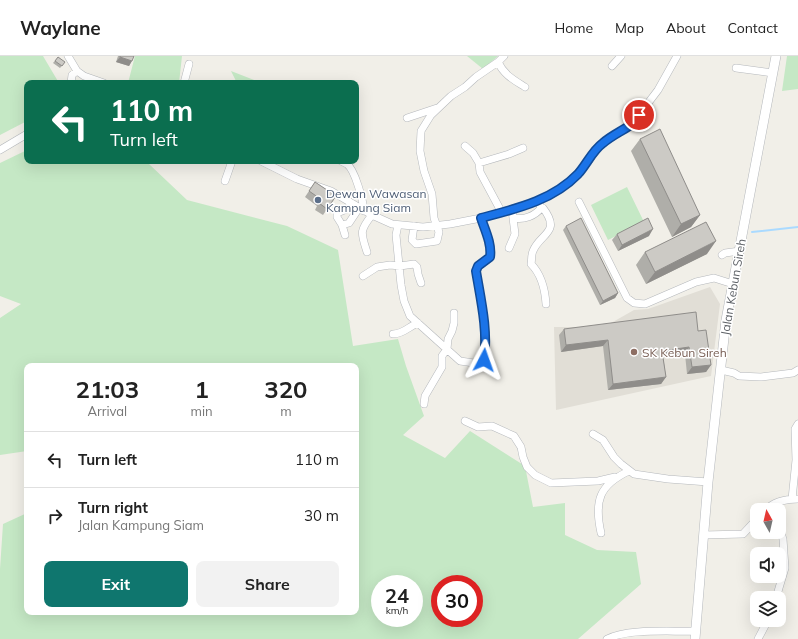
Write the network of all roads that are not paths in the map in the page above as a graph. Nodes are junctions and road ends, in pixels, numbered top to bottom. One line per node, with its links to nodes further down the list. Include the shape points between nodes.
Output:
1 (68, 56): 10 (street)
2 (504, 56): 6 (street)
3 (621, 56): 8 (street)
4 (677, 56): 29 (street, via 649,103 630,125 602,143 571,180)
5 (776, 56): 11 (street, Jalan Kebun Sireh)
6 (498, 62): 15 (street, via 506,75); 16 (street)
7 (189, 64): 14 (street)
8 (612, 66)
9 (736, 68): 11 (street)
10 (77, 71): 12 (street, via 72,75); 13 (street)
11 (774, 73): 42 (street, Jalan Kebun Sireh)
12 (71, 80)
13 (95, 80)
14 (185, 80)
15 (525, 87)
16 (437, 108): 17 (street); 39 (street, via 424,125 420,139 420,151 430,186)
17 (407, 118)
18 (24, 136): 21 (street)
19 (465, 146): 22 (street)
20 (523, 148): 22 (street)
21 (0, 150)
22 (479, 163): 32 (street, via 480,172)
23 (231, 164): 26 (street)
24 (267, 164): 28 (street, via 297,179 332,191)
25 (347, 164): 30 (street, via 360,189)
26 (225, 181)
27 (579, 202): 48 (street, via 627,298 634,303 645,304 696,282 714,278)
28 (351, 204): 30 (street); 37 (street, via 347,209 337,213)
29 (540, 205): 31 (street); 35 (street, via 537,213 520,219); 49 (street, via 549,217 550,227 533,252 531,264 537,269 541,279)
30 (362, 209): 33 (street); 37 (street, via 349,223)
31 (512, 210): 32 (street); 35 (street)
32 (502, 213): 34 (street)
33 (372, 215): 36 (street); 43 (street, via 362,229)
34 (481, 218): 39 (street); 53 (street, via 491,252 490,257 478,266 476,271 485,319 484,360 474,363 460,361)
35 (514, 218): 41 (street, via 515,234)
36 (398, 224): 38 (street); 45 (street, via 396,235)
37 (342, 225): 40 (street)
38 (414, 226): 39 (street); 39 (street, via 412,240 416,244 422,244 437,241 439,232)
39 (436, 226)
40 (344, 235)
41 (509, 248)
42 (740, 251): 44 (street); 48 (street, Jalan Kebun Sireh)
43 (367, 252)
44 (722, 255)
45 (400, 266): 46 (street, via 377,267); 47 (street, via 414,264); 51 (street, via 404,301 410,316)
46 (363, 276)
47 (421, 283)
48 (733, 284): 54 (street, Jalan Kebun Sireh)
49 (546, 304)
50 (454, 313): 53 (street)
51 (418, 323): 52 (street, via 402,333); 53 (street)
52 (393, 334)
53 (447, 349): 56 (street, via 442,356 442,367 428,390)
54 (721, 370): 55 (street, via 739,376 761,377); 62 (street, Jalan Kebun Sireh)
55 (796, 373)
56 (424, 404)
57 (465, 421): 61 (street, via 478,427 492,426 514,436 522,447 527,467 536,475 551,482 598,481)
58 (798, 424): 63 (street, via 795,429)
59 (593, 434): 60 (street, via 603,440 614,457)
60 (628, 471): 61 (street); 62 (street, via 668,479)
61 (615, 477): 66 (street, via 605,488 597,510)
62 (708, 482): 67 (street, Jalan Kebun Sireh)
63 (795, 499): 64 (street)
64 (779, 503)
65 (750, 526): 67 (street, via 742,534)
66 (601, 533)
67 (704, 535): 71 (street, Jalan Kebun Sireh)
68 (783, 539): 69 (street, via 785,568)
69 (778, 591)
70 (764, 627): 74 (street)
71 (696, 635): 72 (street)
72 (638, 636): 73 (street, via 615,635)
73 (607, 639)
74 (758, 639)

